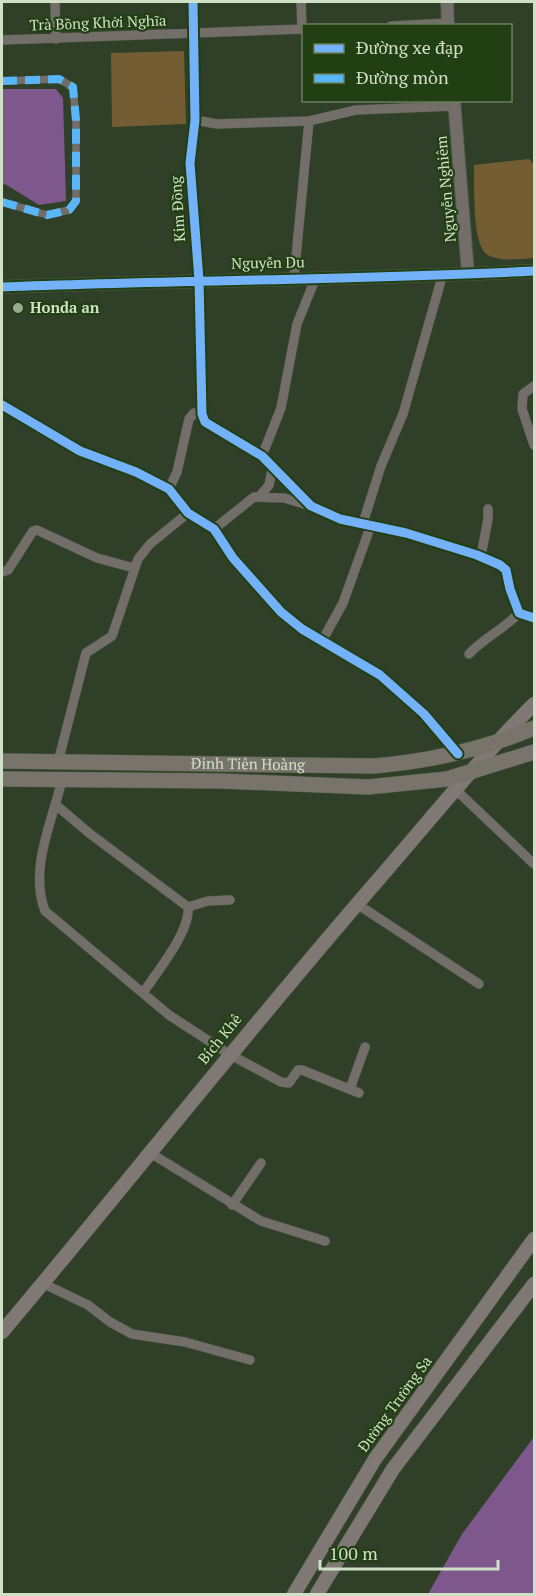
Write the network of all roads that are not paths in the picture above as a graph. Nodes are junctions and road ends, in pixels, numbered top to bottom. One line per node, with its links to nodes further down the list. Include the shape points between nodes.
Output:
1 (55, 2): 9 (street)
2 (193, 2): 8 (street, Kim Đồng)
3 (301, 2): 5 (street)
4 (447, 2): 6 (street)
5 (303, 24)
6 (448, 24)
7 (302, 29): 8 (street, Trà Bồng Khởi Nghĩa)
8 (194, 34): 9 (street, Trà Bồng Khởi Nghĩa); 13 (street, Kim Đồng)
9 (56, 39): 10 (street, Trà Bồng Khởi Nghĩa)
10 (2, 40)
11 (2, 81): 15 (street, via 59,79 73,87 77,182 76,201 69,210 47,215)
12 (454, 104): 14 (street, via 356,110); 17 (street, Nguyễn Nghiêm)
13 (195, 120): 14 (street, via 217,124); 21 (street, Kim Đồng, via 190,163)
14 (309, 121): 20 (street)
15 (2, 202)
16 (534, 271): 17 (street, Nguyễn Du)
17 (468, 274): 19 (street, Nguyễn Du)
18 (316, 277): 19 (street, Nguyễn Du); 20 (street, Nguyễn Du); 27 (street, via 297,324 281,408)
19 (442, 277): 34 (street, via 403,414 381,466)
20 (294, 278): 21 (street, Nguyễn Du)
21 (199, 280): 22 (street, Nguyễn Du); 25 (street, Kim Đồng)
22 (2, 287)
23 (534, 386): 26 (street, via 523,394 522,410)
24 (2, 405): 29 (street, via 80,451)
25 (202, 414): 27 (street, via 205,422); 29 (street, via 194,413 189,419 177,472)
26 (534, 445)
27 (262, 456): 28 (street)
28 (273, 466): 30 (street, via 269,485); 31 (street)
29 (169, 489): 33 (street)
30 (259, 497): 31 (street, via 284,498); 35 (street)
31 (311, 506): 34 (street, via 340,519)
32 (488, 508): 36 (street)
33 (188, 513): 35 (street); 37 (street, via 150,544)
34 (367, 524): 36 (street); 41 (street, via 343,603)
35 (214, 529): 41 (street, via 233,558 281,612)
36 (481, 556): 39 (street, via 506,570)
37 (134, 568): 38 (street, via 97,558 37,530 8,570); 49 (street, via 112,636 86,653)
38 (2, 572)
39 (519, 613): 40 (street); 42 (street)
40 (534, 618)
41 (322, 641): 47 (street, via 380,675 424,714)
42 (469, 654)
43 (534, 704): 45 (main road, Bích Khê)
44 (534, 728): 45 (highway, Đinh Tiên Hoàng)
45 (493, 745): 47 (highway, Đinh Tiên Hoàng); 50 (main road, Bích Khê)
46 (534, 752): 50 (highway, Đinh Tiên Hoàng)
47 (458, 754): 49 (highway, Đinh Tiên Hoàng, via 374,766)
48 (2, 761): 49 (highway, Đinh Tiên Hoàng)
49 (58, 762)
50 (471, 773): 52 (highway, Đinh Tiên Hoàng, via 407,785 368,787); 53 (main road, Bích Khê)
51 (2, 778): 52 (highway, Đinh Tiên Hoàng)
52 (62, 780): 54 (street)
53 (456, 790): 55 (street); 57 (main road, Bích Khê)
54 (56, 805): 58 (street); 60 (street, via 37,875 45,911)
55 (534, 864)
56 (230, 900): 58 (street, via 208,901)
57 (357, 904): 59 (street); 62 (main road, Bích Khê)
58 (188, 908): 60 (street, via 189,915 177,940)
59 (480, 984)
60 (143, 993): 62 (street)
61 (365, 1047): 62 (street, via 355,1091 302,1070 289,1083 281,1082)
62 (229, 1054): 63 (main road, Bích Khê)
63 (152, 1154): 65 (street); 68 (main road, Bích Khê)
64 (261, 1163): 65 (street)
65 (232, 1205): 67 (street, via 261,1221)
66 (534, 1239): 72 (main road, Đường Trường Sa, via 375,1459)
67 (325, 1241)
68 (42, 1283): 70 (main road, Bích Khê); 71 (street, via 88,1305 132,1335 185,1342)
69 (534, 1284): 73 (main road, via 393,1469)
70 (2, 1332)
71 (250, 1360)
72 (294, 1594)
73 (317, 1594)

